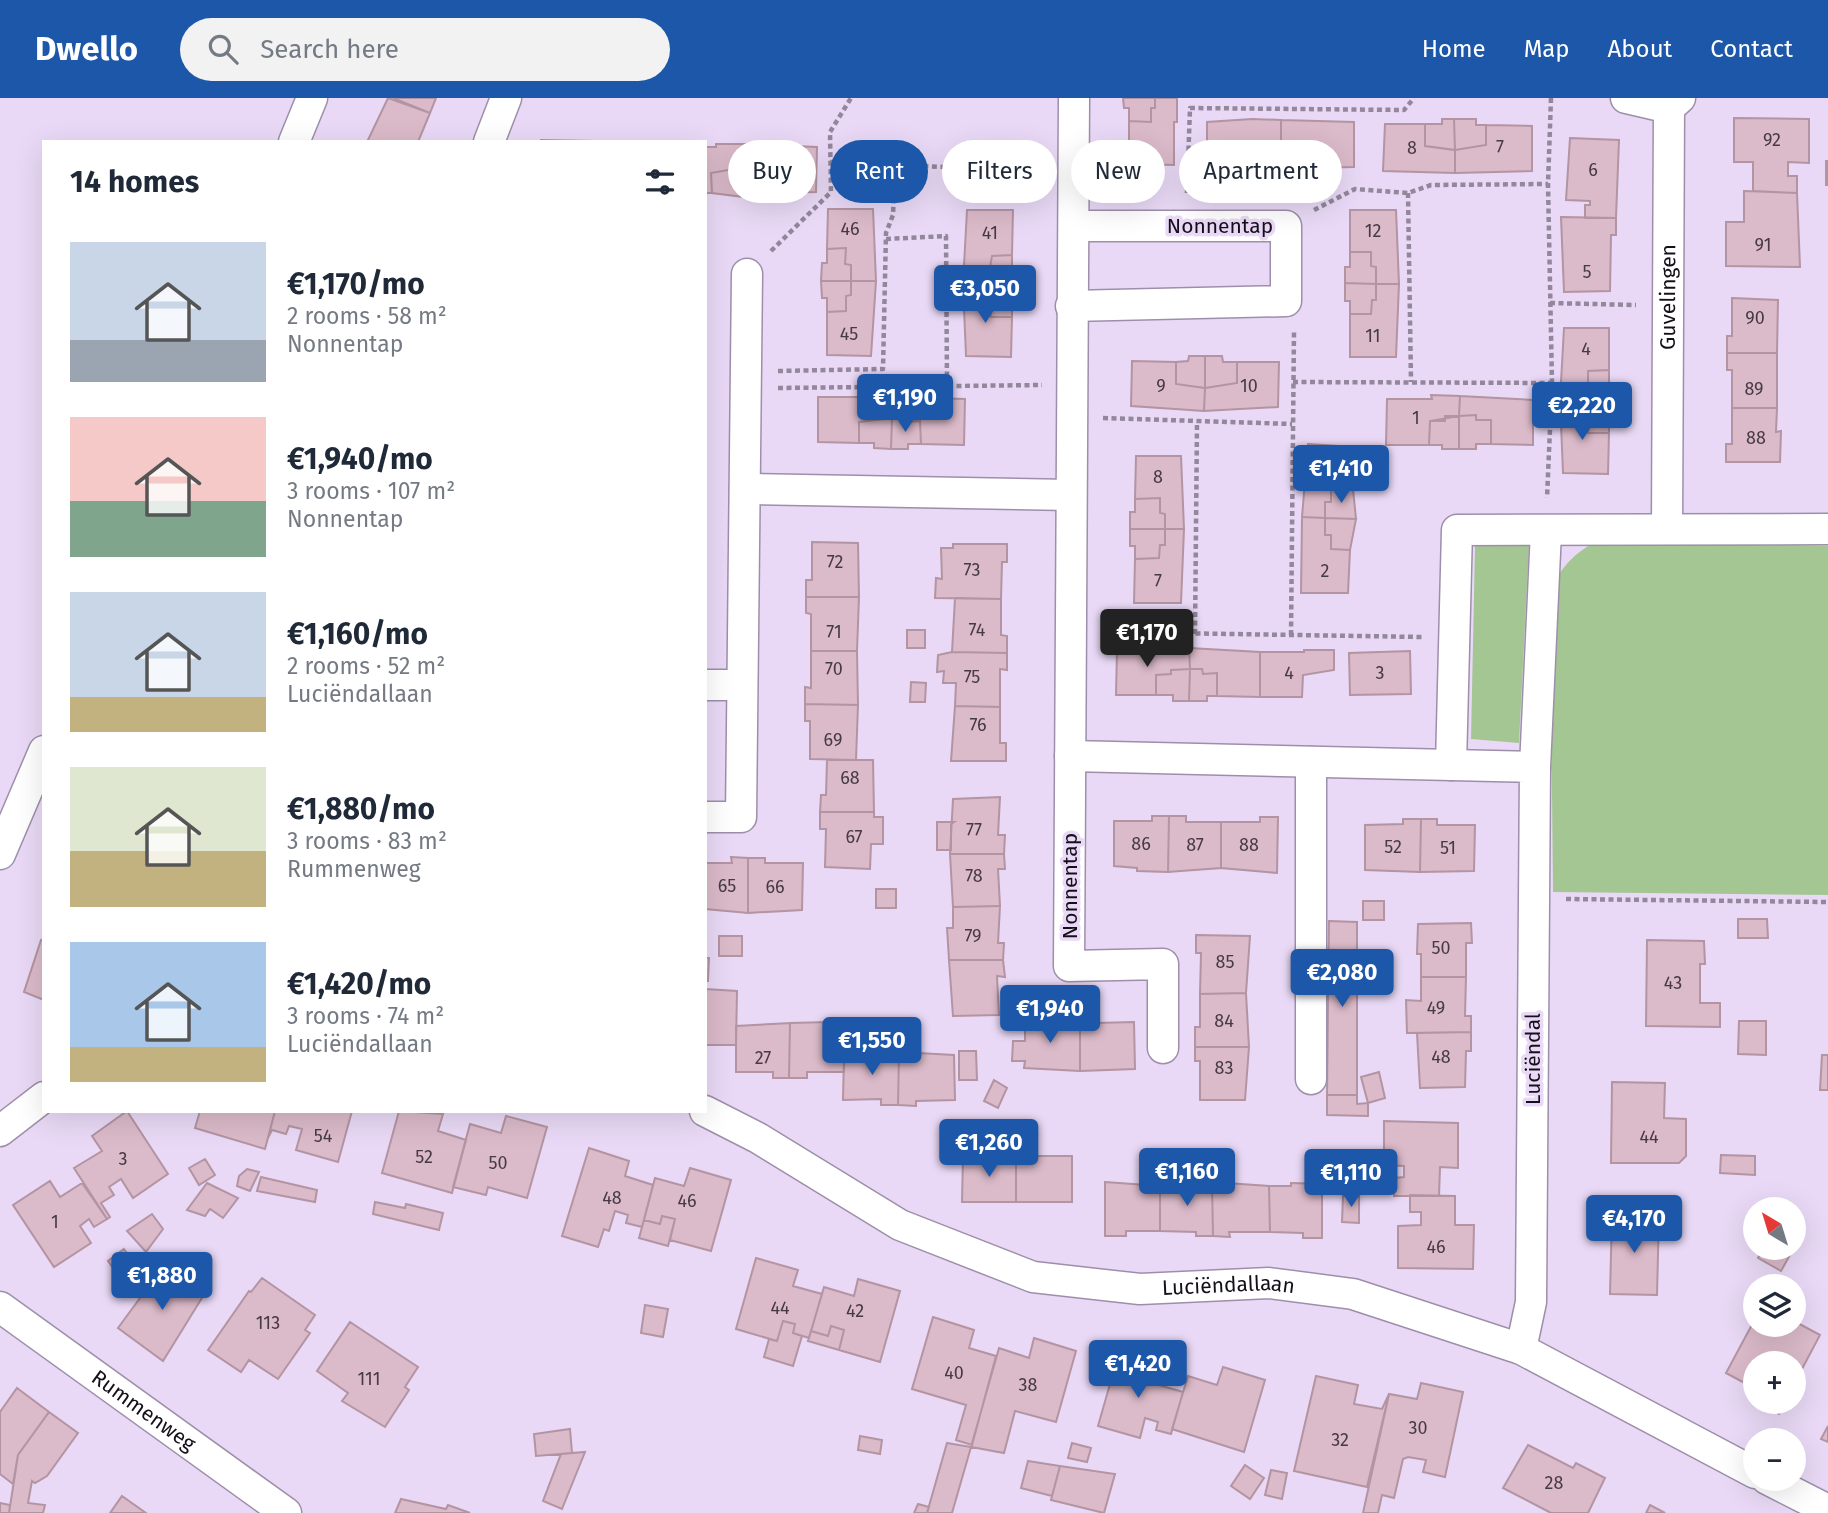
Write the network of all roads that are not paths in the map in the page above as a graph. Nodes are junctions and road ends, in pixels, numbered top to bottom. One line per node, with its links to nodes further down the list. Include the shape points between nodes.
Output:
1 (312, 98): 6 (street)
2 (506, 98): 7 (street)
3 (1074, 98): 8 (street, Nonnentap)
4 (1626, 98): 5 (street, Guvelingen)
5 (1674, 103): 13 (street, Guvelingen)
6 (295, 140)
7 (490, 140)
8 (1074, 219): 10 (street, Nonnentap); 10 (street, Nonnentap, via 1286,226 1286,301)
9 (747, 274): 11 (street)
10 (1071, 306): 12 (street, Nonnentap)
11 (745, 489): 12 (street); 17 (street)
12 (1070, 495): 18 (street, Nonnentap)
13 (1667, 528): 14 (street); 15 (street)
14 (1828, 529)
15 (1546, 531): 21 (street, via 1457,530); 22 (street, Luciëndal)
16 (707, 685): 17 (street)
17 (742, 685): 23 (street, via 741,817)
18 (1070, 755): 20 (street); 25 (street, Nonnentap, via 1069,966 1163,964)
19 (42, 756): 24 (street)
20 (1311, 762): 21 (street); 26 (street)
21 (1451, 765): 22 (street)
22 (1535, 767): 31 (street, Luciëndal, via 1531,1302)
23 (707, 817)
24 (0, 854)
25 (1163, 1048)
26 (1311, 1079)
27 (42, 1099): 29 (street)
28 (707, 1112): 31 (street, Luciëndallaan, via 900,1225 1033,1277 1140,1289 1269,1283 1353,1294)
29 (0, 1131)
30 (0, 1307): 35 (street, Rummenweg)
31 (1521, 1349): 32 (street, Luciëndallaan)
32 (1743, 1467)
33 (1791, 1491): 34 (street)
34 (1828, 1510)
35 (286, 1513)

